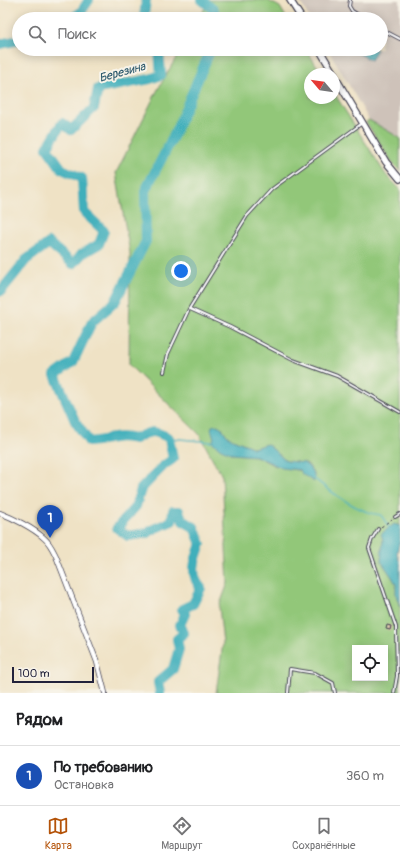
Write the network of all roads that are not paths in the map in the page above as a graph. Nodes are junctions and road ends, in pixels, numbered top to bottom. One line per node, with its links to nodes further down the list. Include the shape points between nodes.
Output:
1 (290, 0): 3 (street)
2 (350, 0): 4 (lane, via 349,6)
3 (298, 12)
4 (354, 12)
5 (388, 33): 6 (lane)
6 (400, 39)
7 (324, 56): 8 (street)
8 (331, 68)
9 (340, 85): 10 (street)
10 (362, 124): 11 (street); 12 (lane, via 272,189 247,216)
11 (400, 179)
12 (190, 309): 13 (lane, via 168,354); 14 (lane, via 293,360 337,376)
13 (164, 372)
14 (400, 412)
15 (0, 513): 21 (street, via 43,537 51,547 97,662)
16 (400, 514): 17 (lane)
17 (395, 517)
18 (378, 529): 19 (lane, via 369,548 396,627)
19 (397, 676): 20 (lane); 24 (lane)
20 (400, 677)
21 (105, 693)
22 (288, 693): 23 (lane, via 290,669 315,673 333,683)
23 (335, 693)
24 (394, 693)

